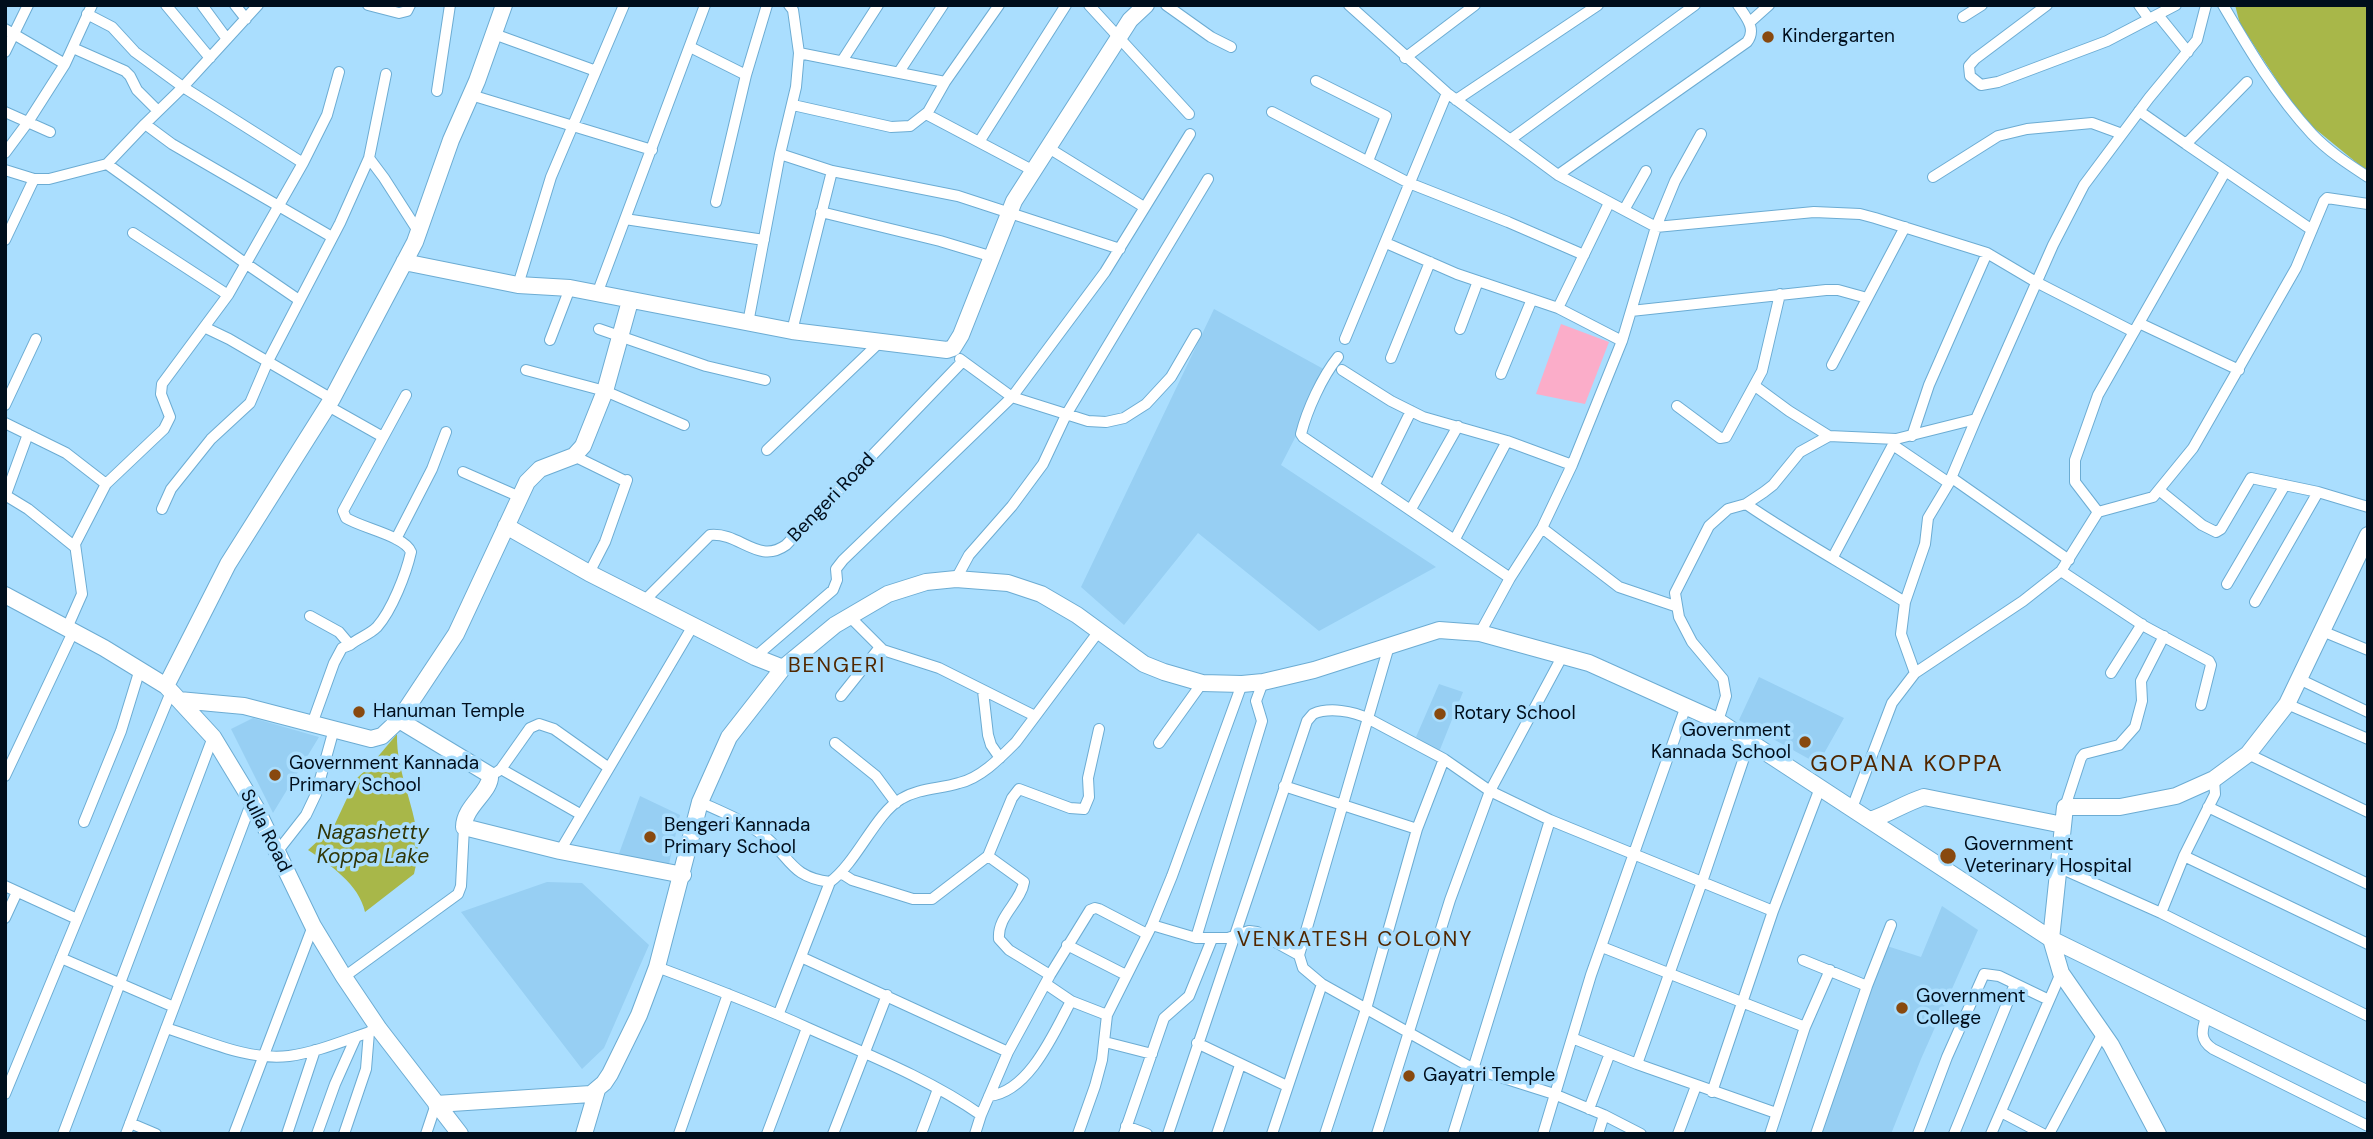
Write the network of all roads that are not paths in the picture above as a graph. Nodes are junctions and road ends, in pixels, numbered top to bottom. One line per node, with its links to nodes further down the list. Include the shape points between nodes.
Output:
1 (28, 5): 38 (street)
2 (166, 5): 48 (street)
3 (202, 5): 41 (street)
4 (235, 5): 36 (street)
5 (258, 5): 36 (street)
6 (368, 5): 7 (street, via 399,13)
7 (410, 5)
8 (450, 5): 61 (street)
9 (504, 5): 39 (street)
10 (624, 5): 52 (street)
11 (705, 5): 42 (street)
12 (767, 5): 56 (street)
13 (878, 5): 50 (street)
14 (943, 5): 54 (street)
15 (999, 5): 58 (street)
16 (1066, 5): 79 (street)
17 (1088, 5): 40 (street)
18 (1146, 5): 40 (street)
19 (1166, 5): 43 (street)
20 (1349, 5): 49 (street)
21 (1598, 5): 63 (street)
22 (1695, 5): 78 (street)
23 (1738, 5): 37 (street)
24 (1769, 5): 37 (street)
25 (1982, 5): 34 (street)
26 (2047, 5): 35 (street, via 1975,59 1969,66 1970,76 1981,85 1998,82 2107,41)
27 (2139, 5): 35 (street)
28 (2176, 5): 35 (street)
29 (2206, 5): 46 (street, via 2200,35)
30 (2223, 5): 96 (street, via 2264,76 2313,136)
31 (1471, 6): 49 (street)
32 (793, 7): 47 (street)
33 (89, 9): 44 (street); 60 (street, via 135,52)
34 (1963, 17)
35 (2153, 17): 46 (street)
36 (246, 19): 41 (street)
37 (1749, 22): 94 (street, via 1752,36 1747,42)
38 (10, 31): 45 (street); 51 (street)
39 (494, 34): 52 (street); 62 (street)
40 (1119, 37): 70 (street); 81 (street)
41 (228, 39): 48 (street)
42 (690, 47): 56 (street); 82 (street)
43 (1231, 47)
44 (73, 48): 51 (street); 65 (street, via 125,71)
45 (5, 52)
46 (2188, 52): 67 (street)
47 (799, 53): 50 (street); 64 (street)
48 (210, 58): 60 (street)
49 (1405, 58): 63 (street)
50 (842, 61): 54 (street)
51 (65, 64): 71 (street)
52 (596, 71): 73 (street)
53 (339, 72): 87 (street, via 327,116)
54 (899, 72): 58 (street)
55 (386, 75): 85 (street)
56 (746, 75): 101 (street)
57 (1316, 81): 86 (street, via 1386,116)
58 (946, 82): 69 (street)
59 (2247, 82): 80 (street)
60 (183, 87): 65 (street); 87 (street)
61 (437, 91)
62 (471, 95): 73 (street); 113 (street)
63 (1451, 97): 78 (street); 99 (street)
64 (793, 105): 69 (street, via 891,127 910,126); 84 (street)
65 (158, 111): 72 (street)
66 (1272, 111): 86 (street)
67 (2139, 111): 77 (street); 80 (street)
68 (5, 112): 71 (street)
69 (926, 114): 79 (street)
70 (1189, 114)
71 (28, 122): 74 (street); 83 (street)
72 (145, 124): 88 (street); 103 (street)
73 (573, 124): 82 (street); 128 (street, via 551,177)
74 (50, 132)
75 (1189, 134): 105 (street)
76 (1701, 134): 110 (street)
77 (2122, 134): 95 (street, via 2082,123 2027,129 1998,136); 127 (street, via 2084,185)
78 (1511, 139): 94 (street)
79 (979, 142): 90 (street)
80 (2186, 144): 93 (street)
81 (1047, 147): 90 (street); 105 (street)
82 (652, 150): 109 (street)
83 (5, 153)
84 (780, 154): 91 (street); 117 (street)
85 (369, 158): 113 (street); 115 (street)
86 (1368, 161): 99 (street)
87 (303, 163): 103 (street)
88 (107, 164): 97 (street, via 76,174); 125 (street)
89 (5, 170): 97 (street)
90 (1032, 170): 108 (street)
91 (832, 171): 107 (street); 108 (street, via 958,196)
92 (1646, 171): 106 (street)
93 (2225, 172): 112 (street); 140 (street)
94 (1558, 175): 100 (street)
95 (1933, 177)
96 (2368, 177)
97 (34, 179): 116 (street)
98 (1208, 179): 172 (street)
99 (1409, 183): 118 (street); 121 (street)
100 (1581, 187): 102 (street); 106 (street, via 1586,183)
101 (716, 202)
102 (1609, 203): 106 (street); 121 (street)
103 (278, 204): 115 (street); 125 (street)
104 (2368, 204): 112 (street, via 2326,198)
105 (1144, 207): 119 (street)
106 (1625, 208): 110 (street)
107 (821, 212): 122 (street); 144 (street)
108 (1009, 214): 119 (street); 122 (street)
109 (625, 219): 117 (street); 130 (street)
110 (1656, 227): 111 (street, via 1814,212 1860,214); 138 (street)
111 (1905, 227): 120 (street); 133 (street)
112 (2312, 230): 160 (street)
113 (418, 231): 123 (street)
114 (133, 233): 132 (street)
115 (332, 237): 135 (street)
116 (5, 240)
117 (764, 240): 139 (street)
118 (1386, 243): 124 (street); 148 (street)
119 (1120, 249): 167 (street)
120 (1987, 253): 127 (street); 180 (street, via 1929,385)
121 (1584, 255): 137 (street)
122 (993, 257): 152 (street)
123 (404, 262): 128 (street); 168 (street)
124 (1430, 262): 126 (street); 154 (street)
125 (245, 264): 132 (street); 135 (street)
126 (1478, 281): 134 (street); 143 (street)
127 (2036, 282): 140 (street); 173 (street)
128 (518, 285): 129 (street)
129 (570, 288): 130 (street); 149 (street)
130 (597, 294): 136 (street)
131 (1780, 294): 133 (street, via 1838,290); 138 (street); 164 (street)
132 (228, 295): 141 (street)
133 (1867, 298): 157 (street)
134 (1532, 299): 137 (street); 161 (street)
135 (299, 300): 155 (street)
136 (630, 301): 139 (street); 146 (street)
137 (1558, 308): 150 (street)
138 (1631, 311): 150 (street)
139 (748, 323): 144 (street)
140 (2137, 327): 160 (street); 200 (street, via 2098,395 2075,460 2076,482)
141 (206, 328): 155 (street); 189 (street, via 162,384 169,423)
142 (599, 329): 146 (street)
143 (1460, 329)
144 (792, 331): 151 (street)
145 (1196, 334): 172 (street, via 1171,377 1146,404 1124,418 1106,422)
146 (620, 338): 163 (street); 165 (street)
147 (36, 339): 162 (street)
148 (1345, 339)
149 (550, 340)
150 (1622, 341): 186 (street)
151 (880, 342): 152 (street, via 942,351); 184 (street)
152 (953, 348): 156 (street)
153 (1338, 357): 190 (street, via 1328,369 1301,434)
154 (1391, 358)
155 (268, 361): 168 (street); 198 (street, via 250,403 211,439 171,489)
156 (962, 362): 167 (street); 215 (street, Bengeri Road, via 786,545 761,552 728,536 710,535)
157 (1832, 366)
158 (526, 370): 165 (street)
159 (1342, 370): 171 (street)
160 (2239, 370): 192 (street, via 2193,448)
161 (1501, 374)
162 (10, 378): 169 (street)
163 (765, 380)
164 (1755, 386): 170 (street, via 1723,438); 179 (street)
165 (605, 391): 175 (street); 185 (street, via 583,446)
166 (405, 396): 181 (street)
167 (1012, 397): 172 (street); 233 (street, via 843,560 836,569 833,590)
168 (330, 403): 181 (street); 243 (street, via 228,564)
169 (5, 405)
170 (1677, 406)
171 (1411, 411): 176 (street); 190 (street)
172 (1066, 415): 212 (street, via 1043,464 969,555)
173 (1976, 419): 180 (street); 188 (street)
174 (5, 423): 178 (street)
175 (684, 425)
176 (1458, 426): 182 (street); 199 (street)
177 (446, 432): 205 (street)
178 (28, 434): 189 (street, via 66,453); 194 (street)
179 (1829, 436): 183 (street); 196 (street, via 1800,452 1773,485)
180 (1912, 436): 183 (street)
181 (383, 437): 205 (street, via 345,505 344,515)
182 (1507, 441): 186 (street); 204 (street)
183 (1895, 442): 188 (street); 207 (street)
184 (767, 450)
185 (574, 456): 195 (street, via 532,475); 210 (street, via 625,480 610,530)
186 (1572, 465): 202 (street)
187 (463, 472): 195 (street)
188 (1950, 480): 208 (street); 216 (street, via 1927,518 1925,544)
189 (106, 484): 206 (street)
190 (1375, 484): 199 (street)
191 (2285, 485): 192 (street, via 2249,479 2216,532); 193 (street); 213 (street)
192 (2159, 489): 200 (street, via 2153,497)
193 (2318, 492): 197 (street); 217 (street)
194 (6, 496): 206 (street)
195 (520, 497): 201 (street)
196 (1746, 504): 207 (street); 218 (street, via 1728,509 1709,526 1675,593)
197 (2368, 507)
198 (162, 509)
199 (1411, 509): 204 (street)
200 (2098, 512): 208 (street)
201 (506, 526): 210 (street); 251 (street, via 456,634)
202 (1542, 528): 211 (street); 218 (street, via 1619,587)
203 (2368, 534): 225 (street)
204 (1455, 539): 211 (street)
205 (397, 540): 228 (street, via 411,552 392,603 376,628)
206 (75, 547): 223 (street, via 82,594)
207 (1833, 557): 216 (street)
208 (2069, 560): 209 (street)
209 (2061, 571): 222 (street); 236 (street)
210 (589, 573): 215 (street)
211 (1510, 578): 226 (street)
212 (956, 579): 220 (street, via 926,582 888,594); 224 (street, via 1008,583 1041,594)
213 (2227, 584)
214 (5, 595): 223 (street, Sulla Road)
215 (645, 600): 221 (street)
216 (1905, 602): 236 (street, via 1901,634)
217 (2255, 602)
218 (1675, 606): 252 (street, via 1692,642 1723,679 1726,696)
219 (310, 616): 228 (street, via 339,632)
220 (849, 616): 230 (street); 234 (street)
221 (694, 624): 233 (street); 264 (street)
222 (2142, 624): 227 (street); 237 (street)
223 (70, 630): 235 (street, Sulla Road); 266 (street)
224 (1099, 631): 240 (street, via 1143,664); 249 (street)
225 (2322, 631): 231 (street); 238 (street)
226 (1480, 633): 229 (street, via 1439,630); 232 (street)
227 (2164, 636): 246 (street, via 2210,662); 276 (street, via 2141,681 2142,701 2135,727 2119,745 2084,754)
228 (350, 645): 253 (street, via 342,648 334,663)
229 (1389, 646): 239 (street); 250 (street)
230 (880, 647): 242 (street, via 939,668); 244 (street)
231 (2368, 650)
232 (1563, 655): 247 (street); 270 (street)
233 (755, 657): 234 (street)
234 (783, 668): 272 (street, via 729,737)
235 (140, 669): 243 (street, Sulla Road); 282 (street, via 121,731)
236 (1914, 673): 275 (street, via 1892,703)
237 (2111, 673)
238 (2299, 679): 245 (street); 248 (street)
239 (1263, 682): 241 (street); 307 (street, via 1256,701 1262,721)
240 (1202, 683): 241 (street); 259 (street)
241 (1241, 684): 305 (street)
242 (983, 691): 249 (street); 262 (street, via 991,745)
243 (172, 693): 253 (street); 256 (street, Sulla Road); 302 (street)
244 (841, 696)
245 (2287, 704): 257 (street); 261 (street)
246 (2202, 705)
247 (1686, 706): 252 (street); 288 (street)
248 (2368, 712)
249 (1035, 716): 262 (street)
250 (1369, 719): 263 (street); 268 (street, via 1330,710 1313,714); 274 (street)
251 (399, 720): 254 (street, via 382,736 371,739); 265 (street)
252 (1718, 721): 260 (street)
253 (312, 724): 254 (street)
254 (334, 729): 287 (street, via 316,794)
255 (1099, 729): 289 (street, via 1084,809 1019,789)
256 (213, 737): 271 (street, Sulla Road); 324 (street)
257 (2368, 739)
258 (835, 743): 273 (street, via 876,776)
259 (1158, 743)
260 (1749, 743): 269 (street); 295 (street)
261 (2248, 754): 267 (street); 278 (street)
262 (1000, 758): 273 (street, via 962,783 914,793)
263 (1444, 759): 270 (street); 285 (street)
264 (609, 768): 265 (street, via 554,729 539,724 530,728); 279 (street)
265 (496, 773): 279 (street); 284 (street, via 466,814)
266 (5, 776)
267 (2214, 779): 276 (street, via 2176,796 2120,807); 277 (street, via 2215,794)
268 (1284, 786): 274 (street); 306 (street)
269 (1820, 788): 275 (street); 299 (street)
270 (1490, 792): 280 (street); 344 (street)
271 (252, 801): 287 (street, Sulla Road); 333 (street)
272 (700, 802): 293 (street); 294 (street, via 766,837 798,872)
273 (896, 803): 292 (street)
274 (1344, 806): 285 (street); 313 (street)
275 (1852, 807): 281 (street)
276 (2066, 807): 283 (street)
277 (2208, 807): 290 (street); 296 (street)
278 (2368, 812)
279 (580, 814): 286 (street)
280 (1550, 820): 288 (street); 357 (street)
281 (1870, 820): 283 (street, via 1924,797); 309 (street)
282 (83, 822)
283 (2063, 825): 291 (street)
284 (464, 827): 286 (street); 322 (street, via 458,894)
285 (1417, 829): 334 (street)
286 (559, 851): 293 (street)
287 (277, 852): 304 (street, Sulla Road)
288 (1634, 854): 295 (street); 312 (street)
289 (988, 856): 292 (street, via 924,901); 323 (street, via 1024,882 1007,911 999,939)
290 (2183, 856): 300 (street); 310 (street)
291 (2060, 867): 300 (street); 309 (street)
292 (841, 873): 294 (street)
293 (683, 875): 317 (street)
294 (830, 882): 314 (street)
295 (1702, 882): 299 (street); 320 (street)
296 (2368, 884)
297 (5, 886): 298 (street)
298 (17, 892): 301 (street); 302 (street)
299 (1773, 911): 332 (street)
300 (2161, 913): 337 (street)
301 (5, 918)
302 (77, 919): 315 (street)
303 (1891, 925): 327 (street)
304 (313, 926): 322 (street, Sulla Road); 354 (street)
305 (1149, 929): 307 (street); 311 (street, via 1092,908); 321 (street)
306 (1236, 936): 308 (street); 313 (street, via 1257,932); 348 (street)
307 (1196, 938): 308 (street)
308 (1212, 939): 352 (street, via 1189,996 1164,1018)
309 (2051, 939): 319 (street); 338 (street)
310 (2368, 944)
311 (1067, 945): 321 (street); 323 (street)
312 (1602, 947): 320 (street); 346 (street)
313 (1300, 955): 325 (street, via 1303,968)
314 (801, 957): 329 (street); 335 (street)
315 (61, 958): 324 (street); 358 (street)
316 (1803, 960): 318 (street)
317 (657, 967): 328 (street); 362 (street, via 626,1043)
318 (1830, 970): 327 (street); 339 (street)
319 (2061, 973): 330 (street); 343 (street)
320 (1669, 974): 332 (street); 355 (street)
321 (1126, 975): 336 (street)
322 (344, 977): 342 (street, Sulla Road)
323 (1048, 979): 331 (street); 351 (street)
324 (120, 983): 333 (street); 378 (street)
325 (1322, 984): 334 (street); 359 (street)
326 (2015, 984): 330 (street); 406 (street, via 1989,973 1981,978); 407 (street)
327 (1867, 986): 405 (street)
328 (728, 994): 335 (street); 387 (street)
329 (887, 996): 350 (street); 351 (street)
330 (2049, 1000): 370 (street)
331 (1071, 1001): 336 (street); 367 (street, via 1038,1063 1001,1095)
332 (1742, 1002): 339 (street); 363 (street)
333 (174, 1007): 340 (street)
334 (1366, 1009): 344 (street); 397 (street)
335 (779, 1013): 341 (street)
336 (1107, 1015): 347 (street)
337 (2368, 1016)
338 (2206, 1017): 366 (street); 374 (street, via 2203,1036 2207,1045)
339 (1805, 1027): 371 (street)
340 (166, 1028): 354 (street); 375 (street)
341 (807, 1028): 350 (street); 388 (street)
342 (374, 1030): 345 (street); 368 (street, Sulla Road); 383 (street)
343 (2103, 1033): 377 (street); 409 (street)
344 (1408, 1034): 357 (street); 398 (street)
345 (356, 1037): 349 (street); 382 (street)
346 (1572, 1038): 353 (street); 365 (street)
347 (1105, 1042): 352 (street); 392 (street)
348 (1197, 1043): 356 (street); 394 (street)
349 (314, 1050): 354 (street); 381 (street)
350 (865, 1051): 361 (street); 389 (street)
351 (1008, 1052): 367 (street)
352 (1152, 1054): 376 (street)
353 (1610, 1054): 355 (street); 369 (street)
354 (264, 1055): 380 (street)
355 (1637, 1064): 360 (street)
356 (1240, 1065): 359 (street); 395 (street)
357 (1472, 1068): 365 (street); 399 (street)
358 (9, 1074): 364 (street)
359 (1287, 1086): 396 (street)
360 (1696, 1086): 363 (street); 403 (street)
361 (938, 1089): 372 (street); 390 (street)
362 (597, 1090): 368 (street); 386 (street)
363 (1712, 1092): 371 (street)
364 (5, 1094)
365 (1554, 1094): 369 (street); 400 (street)
366 (2368, 1094)
367 (989, 1096): 372 (street)
368 (436, 1104): 384 (street); 385 (street, Sulla Road)
369 (1589, 1109): 373 (street)
370 (2001, 1112): 377 (street); 408 (street)
371 (1776, 1113): 404 (street)
372 (981, 1115): 391 (street)
373 (1604, 1115): 401 (street); 402 (street)
374 (2368, 1126)
375 (128, 1129): 379 (street)
376 (1125, 1130): 393 (street)
377 (2043, 1133)
378 (63, 1134)
379 (156, 1134)
380 (234, 1134)
381 (287, 1134)
382 (317, 1134)
383 (344, 1134)
384 (426, 1134)
385 (460, 1134)
386 (584, 1134)
387 (679, 1134)
388 (768, 1134)
389 (833, 1134)
390 (921, 1134)
391 (975, 1134)
392 (1078, 1134)
393 (1147, 1134)
394 (1168, 1134)
395 (1217, 1134)
396 (1272, 1134)
397 (1325, 1134)
398 (1377, 1134)
399 (1453, 1134)
400 (1543, 1134)
401 (1598, 1134)
402 (1641, 1134)
403 (1678, 1134)
404 (1770, 1134)
405 (1816, 1134)
406 (1918, 1134)
407 (1954, 1134)
408 (1991, 1134)
409 (2158, 1134)

